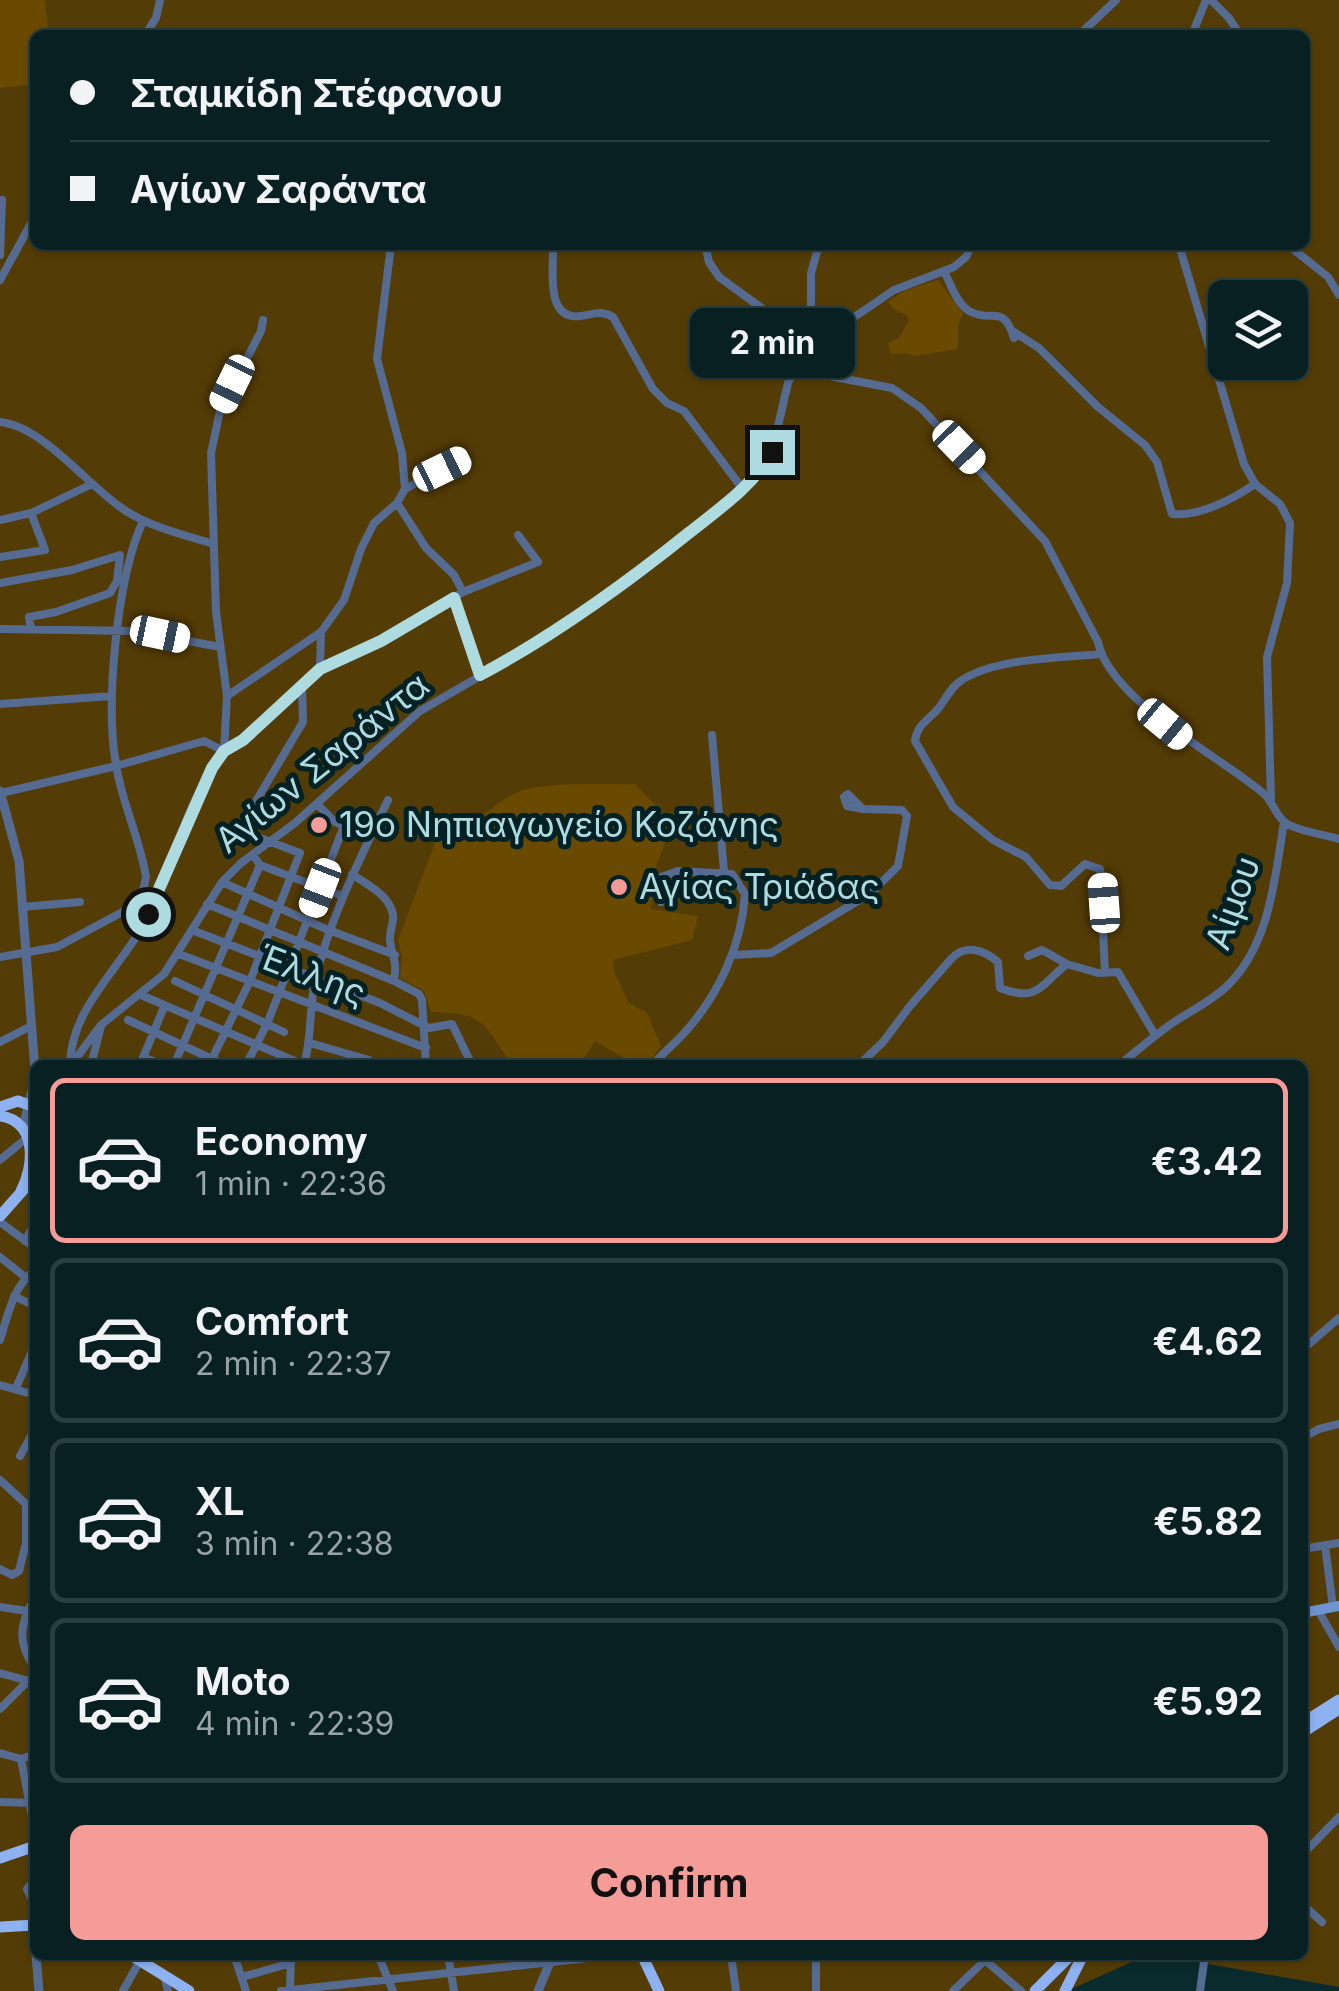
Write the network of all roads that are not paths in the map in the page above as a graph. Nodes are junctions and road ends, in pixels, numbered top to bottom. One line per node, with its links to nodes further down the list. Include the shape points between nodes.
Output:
1 (160, 0): 4 (street)
2 (1116, 0): 5 (street)
3 (1209, 0): 6 (street); 7 (street)
4 (148, 30)
5 (1084, 30)
6 (1194, 30)
7 (1237, 30)
8 (2, 200): 17 (street)
9 (30, 225): 19 (street)
10 (390, 250): 28 (street, via 377,359)
11 (553, 250): 29 (street, via 560,312 612,316 654,389 684,411)
12 (706, 250): 22 (street, via 718,277)
13 (817, 250): 22 (street, via 810,273)
14 (969, 250): 18 (street)
15 (1180, 250): 27 (street)
16 (1294, 250): 20 (street, via 1328,277)
17 (0, 255)
18 (944, 271): 22 (street, via 894,290); 27 (street, via 964,307 1001,316 1012,334 1039,348 1145,445 1172,514 1198,511)
19 (0, 280)
20 (1339, 296)
21 (264, 320): 35 (street, via 212,437)
22 (811, 344): 23 (street)
23 (793, 369): 29 (street, Αγίων Σαράντα, via 772,452); 45 (street, via 892,388 920,408 1045,541)
24 (0, 422): 26 (street, via 26,429)
25 (464, 458): 28 (street)
26 (92, 484): 31 (street); 33 (street)
27 (1255, 484): 57 (street, via 1280,504 1291,538 1287,583 1266,657)
28 (406, 488): 30 (street)
29 (742, 488): 47 (street, Αγίων Σαράντα, via 628,582)
30 (398, 502): 38 (street); 43 (street, via 366,535 344,600)
31 (31, 514): 32 (street); 36 (street, via 44,550)
32 (0, 520)
33 (143, 521): 35 (street); 42 (street, via 129,552)
34 (518, 535): 38 (street, via 538,562)
35 (214, 544): 44 (street)
36 (0, 557)
37 (0, 583): 41 (street, via 120,555 110,593 30,617)
38 (463, 592): 39 (street)
39 (454, 598): 46 (street); 47 (street)
40 (0, 629): 41 (street)
41 (30, 629): 42 (street)
42 (119, 630): 44 (street); 49 (street)
43 (321, 632): 46 (street); 50 (street)
44 (220, 647): 50 (street)
45 (1100, 654): 57 (street, via 1165,724); 102 (street, via 971,675 952,687 915,740 945,798 994,840 1026,856 1050,884 1061,886 1085,864 1100,869)
46 (320, 669): 48 (street)
47 (480, 675): 58 (street, Αγίων Σαράντα, via 420,711)
48 (302, 686): 53 (street); 64 (street, via 303,722)
49 (112, 696): 51 (street); 54 (street)
50 (228, 696): 53 (street)
51 (0, 704)
52 (712, 735): 70 (street)
53 (224, 751): 54 (street, via 204,741); 85 (street)
54 (116, 766): 55 (street); 81 (street, via 146,878 142,896)
55 (0, 792): 60 (street)
56 (388, 800): 65 (street)
57 (1271, 800): 61 (street)
58 (318, 804): 62 (street); 67 (street, Αγίων Σαράντα)
59 (863, 810): 95 (street, via 902,810 907,816 892,873 859,901 771,953)
60 (3, 817): 80 (street, via 19,861)
61 (1284, 822): 66 (street); 122 (street, Αίμου, via 1276,884 1247,958 1219,993)
62 (344, 826): 65 (street); 74 (street)
63 (224, 829): 64 (street)
64 (239, 830): 67 (street)
65 (370, 836): 71 (street)
66 (1339, 839)
67 (273, 841): 68 (street, Αγίων Σαράντα); 72 (street, via 300,853)
68 (252, 855): 69 (street); 73 (street, Αγίων Σαράντα)
69 (260, 865): 72 (street); 75 (street)
70 (724, 871): 78 (street, via 666,872 658,886); 95 (street, via 740,881 745,894)
71 (352, 874): 76 (street); 94 (street, via 391,908)
72 (290, 876): 74 (street); 82 (street)
73 (222, 882): 75 (street); 79 (street, Αγίων Σαράντα)
74 (320, 888): 76 (street); 84 (street)
75 (247, 893): 82 (street); 83 (street)
76 (342, 896): 88 (street)
77 (80, 902): 80 (street)
78 (661, 902)
79 (206, 904): 83 (street); 86 (street, Αγίων Σαράντα)
80 (22, 907): 91 (street)
81 (128, 908): 85 (street); 91 (street, via 57,947)
82 (279, 908): 84 (street); 87 (street)
83 (238, 917): 87 (street); 89 (street)
84 (308, 921): 88 (street); 90 (street)
85 (142, 926): 129 (street, via 78,1024)
86 (192, 930): 89 (street); 93 (street, Αγίων Σαράντα)
87 (269, 931): 90 (street); 98 (street)
88 (330, 931): 92 (street); 94 (street)
89 (226, 943): 98 (street); 100 (street)
90 (298, 943): 92 (street); 101 (street)
91 (24, 953): 97 (street); 117 (street)
92 (323, 953): 103 (street); 106 (street)
93 (179, 954): 100 (street, Έλλης); 108 (street, Αγίων Σαράντα)
94 (395, 955): 106 (street)
95 (733, 955): 142 (street, via 690,1028)
96 (1028, 956): 99 (street, via 1042,950)
97 (0, 957)
98 (259, 957): 101 (street); 105 (street)
99 (1067, 964): 102 (street); 143 (street, via 1039,991 1022,994 1000,988 998,962 990,955 957,952)
100 (216, 968): 105 (street, Έλλης); 109 (street)
101 (289, 969): 103 (street); 107 (street)
102 (1105, 972): 122 (street, via 1124,979)
103 (316, 980): 110 (street); 118 (street)
104 (175, 981): 109 (street)
105 (250, 981): 107 (street, Έλλης); 112 (street)
106 (394, 981): 118 (street, via 419,994)
107 (280, 992): 110 (street, Έλλης); 116 (street)
108 (140, 996): 111 (street); 115 (street, Αγίων Σαράντα)
109 (206, 996): 112 (street); 114 (street)
110 (311, 1004): 124 (street); 127 (street, Έλλης)
111 (164, 1007): 114 (street); 119 (street)
112 (236, 1010): 116 (street); 120 (street)
113 (128, 1020): 119 (street)
114 (195, 1020): 120 (street); 125 (street)
115 (100, 1024): 130 (street, Αγίων Σαράντα); 131 (street)
116 (267, 1024): 121 (street); 126 (street)
117 (31, 1026): 123 (street); 128 (street)
118 (424, 1026): 127 (street); 141 (street, via 456,1026)
119 (154, 1032): 125 (street); 132 (street)
120 (225, 1032): 126 (street); 135 (street)
121 (284, 1032)
122 (1156, 1036): 144 (street, Αίμου)
123 (0, 1042)
124 (310, 1043): 138 (street); 139 (street)
125 (183, 1045): 133 (street); 134 (street)
126 (256, 1046): 136 (street); 137 (street)
127 (426, 1048): 140 (street)
128 (34, 1060)
129 (71, 1060)
130 (75, 1060)
131 (93, 1060)
132 (141, 1060)
133 (176, 1060)
134 (208, 1060)
135 (212, 1060)
136 (249, 1060)
137 (291, 1060)
138 (305, 1060)
139 (369, 1060)
140 (426, 1060)
141 (470, 1060)
142 (658, 1060)
143 (864, 1060)
144 (1126, 1060)
145 (30, 1105): 146 (main road)
146 (0, 1106)
147 (0, 1116): 148 (main road)
148 (29, 1128): 149 (street); 151 (main road, via 30,1167)
149 (0, 1160)
150 (30, 1181): 151 (main road)
151 (21, 1191): 152 (main road)
152 (0, 1219): 154 (street)
153 (30, 1232): 154 (street)
154 (25, 1241): 155 (street)
155 (30, 1244)
156 (0, 1257): 158 (street)
157 (30, 1274): 158 (street)
158 (25, 1277): 159 (street)
159 (14, 1296): 160 (street); 162 (street)
160 (30, 1304)
161 (1339, 1318): 163 (street)
162 (0, 1340)
163 (1308, 1345)
164 (30, 1356): 166 (street)
165 (0, 1385): 166 (street)
166 (16, 1388): 167 (street)
167 (30, 1393)
168 (1339, 1424): 169 (street)
169 (1308, 1435)
170 (30, 1438): 171 (street)
171 (20, 1456)
172 (0, 1480): 173 (street)
173 (30, 1506): 177 (street, via 19,1571)
174 (1339, 1543): 175 (street)
175 (1324, 1546): 176 (street); 180 (street)
176 (1308, 1548)
177 (0, 1569)
178 (30, 1605): 182 (street)
179 (0, 1607): 182 (street)
180 (1336, 1607): 181 (main road)
181 (1318, 1610): 183 (main road); 184 (street)
182 (26, 1611): 185 (street, via 22,1641)
183 (1308, 1611)
184 (1339, 1647)
185 (30, 1666)
186 (0, 1674): 187 (street)
187 (30, 1674)
188 (30, 1677): 190 (street)
189 (1339, 1700): 192 (main road)
190 (0, 1709)
191 (1339, 1709): 193 (main road)
192 (1308, 1720)
193 (1308, 1730)
194 (0, 1753): 196 (street)
195 (30, 1756): 196 (street)
196 (20, 1759): 197 (street)
197 (30, 1796)
198 (0, 1802): 199 (street)
199 (30, 1803)
200 (1338, 1821): 202 (street)
201 (30, 1848): 203 (main road)
202 (1308, 1848)
203 (0, 1858)
204 (1308, 1909): 205 (street)
205 (1322, 1922)
206 (1, 1924): 207 (main road)
207 (30, 1927)
208 (36, 1960): 237 (street)
209 (137, 1960): 238 (street)
210 (144, 1960): 230 (main road)
211 (236, 1960): 231 (street)
212 (288, 1960): 231 (street)
213 (291, 1960): 235 (street)
214 (380, 1960): 232 (street)
215 (449, 1960): 229 (street)
216 (480, 1960): 227 (street)
217 (537, 1960): 227 (street)
218 (551, 1960): 244 (street)
219 (644, 1960): 245 (main road)
220 (733, 1960): 246 (street)
221 (816, 1960): 247 (street)
222 (980, 1960): 248 (street)
223 (984, 1960): 249 (street)
224 (1066, 1960): 250 (main road)
225 (1079, 1960): 228 (main road)
226 (1205, 1960): 252 (street)
227 (478, 1968): 229 (street)
228 (1073, 1969): 236 (main road); 251 (main road)
229 (450, 1970): 232 (street); 243 (street)
230 (164, 1975): 239 (street); 240 (main road)
231 (242, 1977): 241 (street)
232 (386, 1978): 233 (street); 242 (street)
233 (353, 1986): 234 (street)
234 (304, 1989): 235 (street)
235 (286, 1990)
236 (1081, 1990)
237 (38, 1991)
238 (123, 1991)
239 (168, 1991)
240 (188, 1991)
241 (246, 1991)
242 (392, 1991)
243 (454, 1991)
244 (538, 1991)
245 (659, 1991)
246 (736, 1991)
247 (816, 1991)
248 (954, 1991)
249 (1021, 1991)
250 (1036, 1991): 251 (main road)
251 (1061, 1991)
252 (1200, 1991)

